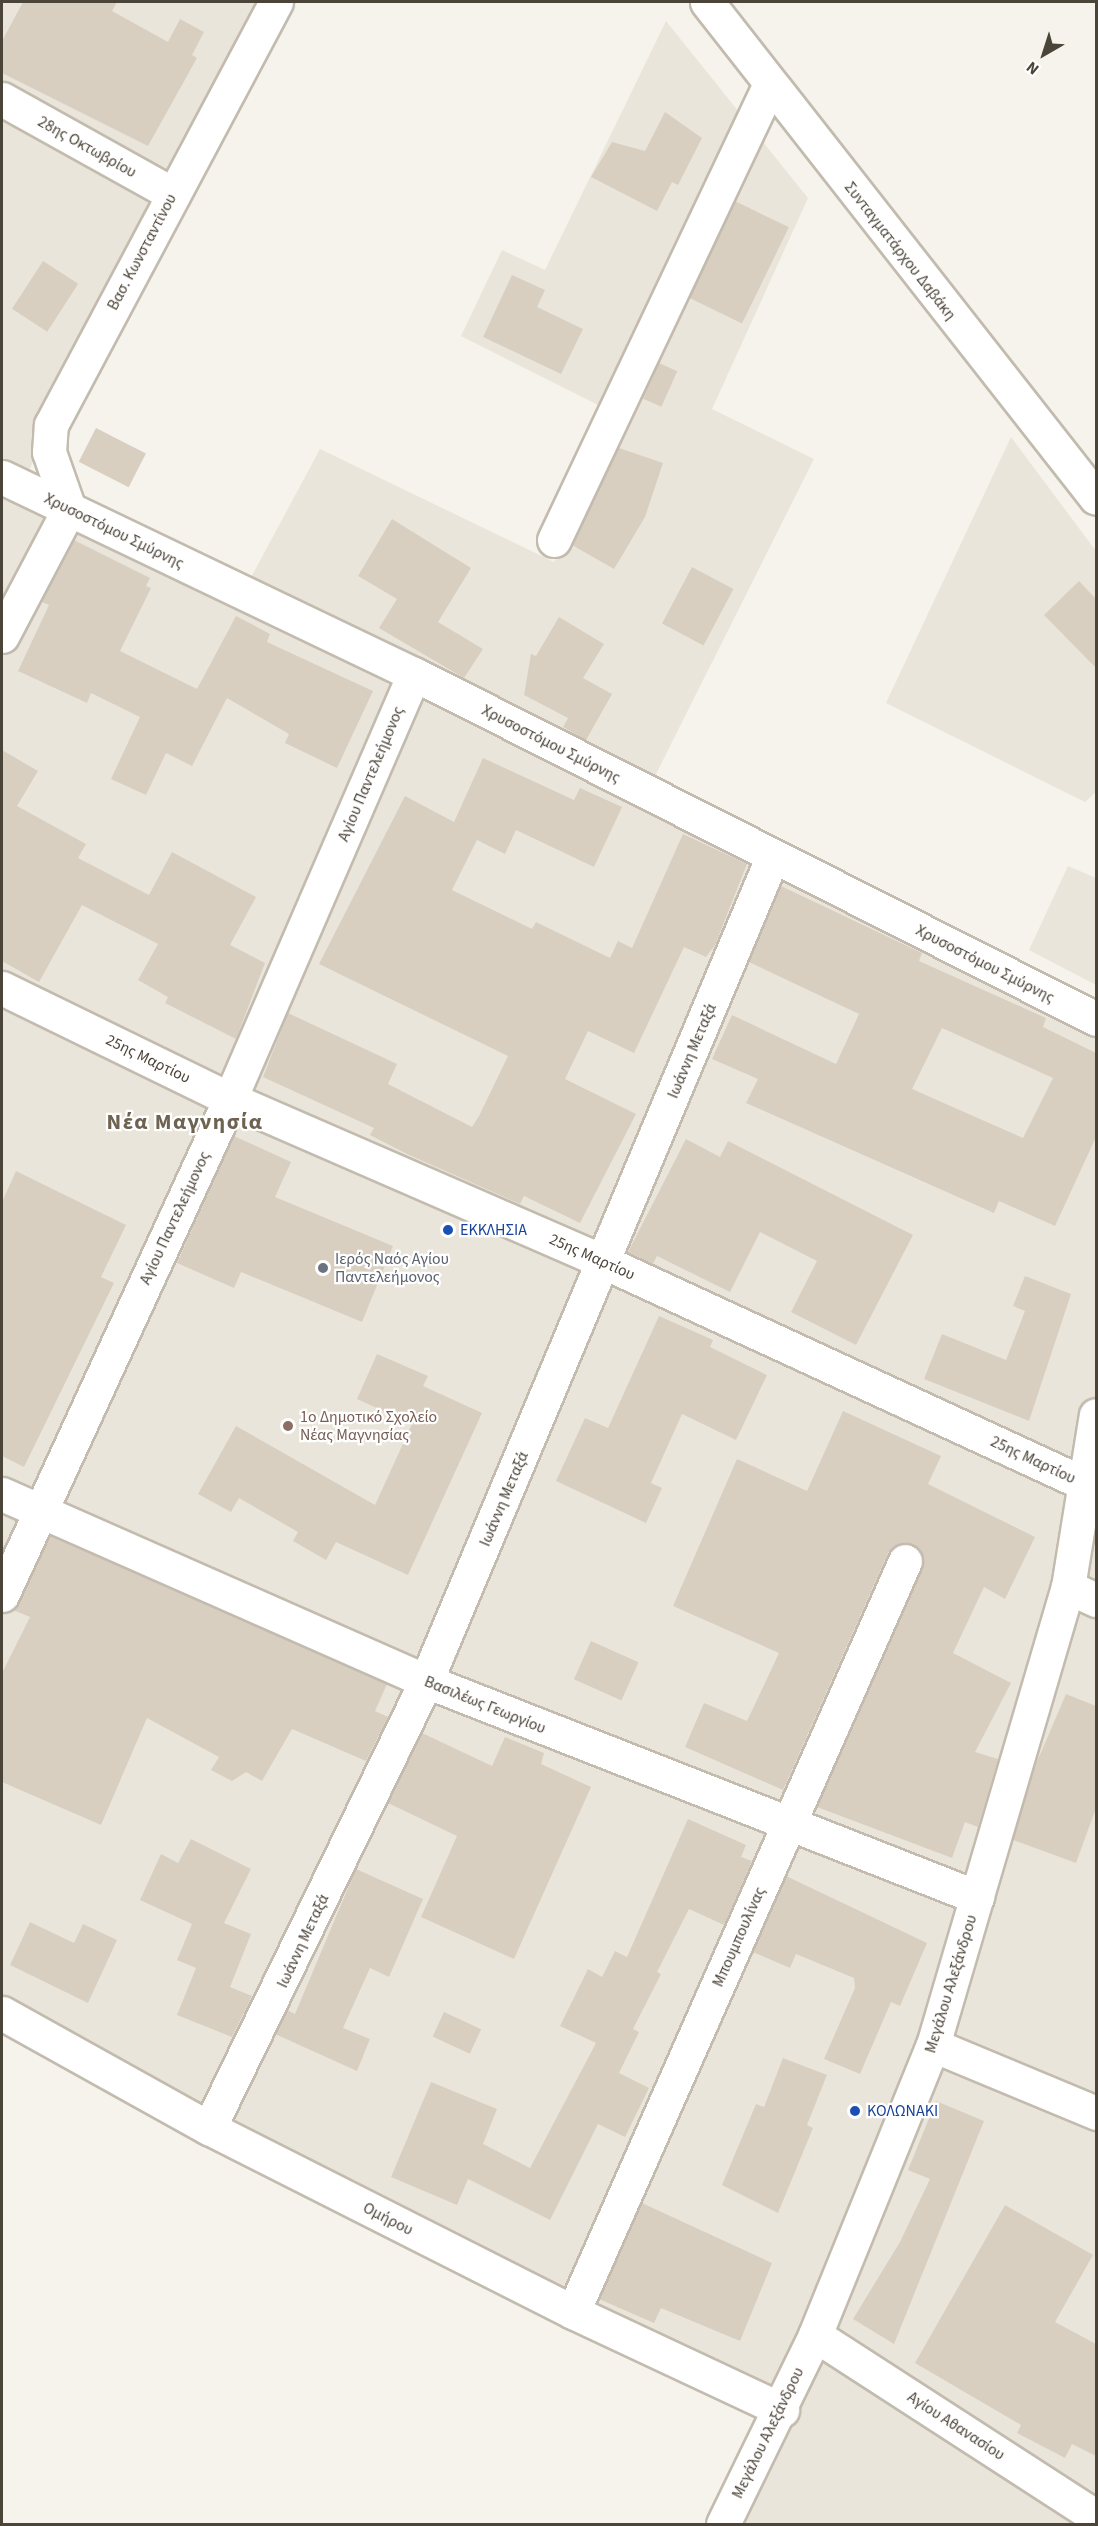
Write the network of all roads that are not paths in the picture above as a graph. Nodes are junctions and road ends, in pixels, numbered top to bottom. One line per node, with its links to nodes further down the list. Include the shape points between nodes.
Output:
1 (276, 2): 5 (street, Βασ. Κωνσταντίνου)
2 (707, 2): 3 (street, Συνταγματάρχου Δαβάκη)
3 (769, 86): 7 (street, Συνταγματάρχου Δαβάκη); 9 (street)
4 (2, 99): 5 (street, 28ης Οκτωβρίου)
5 (172, 194): 8 (street, Βασ. Κωνσταντίνου, via 51,425 49,452)
6 (2, 477): 8 (street, Χρυσοστόμου Σμύρνης)
7 (1096, 498)
8 (69, 509): 10 (street); 11 (street, Χρυσοστόμου Σμύρνης)
9 (554, 540)
10 (2, 636)
11 (414, 674): 12 (street, Χρυσοστόμου Σμύρνης); 15 (street, Αγίου Παντελεήμονος)
12 (772, 858): 14 (street, Χρυσοστόμου Σμύρνης); 16 (street, Ιωάννη Μεταξά)
13 (2, 988): 15 (street, 25ης Μαρτίου)
14 (1096, 1019)
15 (230, 1099): 16 (street, 25ης Μαρτίου); 20 (street, Αγίου Παντελεήμονος)
16 (604, 1262): 18 (street, 25ης Μαρτίου); 24 (street, Ιωάννη Μεταξά)
17 (1096, 1415): 18 (street, Μεγάλου Αλεξάνδρου)
18 (1083, 1483): 22 (street, Μεγάλου Αλεξάνδρου)
19 (2, 1494): 20 (street, Βασιλέως Γεωργίου)
20 (39, 1512): 23 (street, Αγίου Παντελεήμονος); 24 (street, Βασιλέως Γεωργίου)
21 (905, 1561): 25 (street, Μπουμπουλίνας)
22 (1082, 1593): 26 (street, Μεγάλου Αλεξάνδρου)
23 (2, 1595)
24 (426, 1681): 25 (street, Βασιλέως Γεωργίου); 30 (street, Ιωάννη Μεταξά)
25 (788, 1826): 26 (street, Βασιλέως Γεωργίου); 31 (street, Μπουμπουλίνας)
26 (977, 1897): 28 (street, Μεγάλου Αλεξάνδρου)
27 (2, 2013): 30 (street, Ομήρου)
28 (933, 2045): 29 (street); 32 (street, Μεγάλου Αλεξάνδρου)
29 (1096, 2114)
30 (210, 2128): 31 (street, Ομήρου)
31 (573, 2312): 33 (street, Ομήρου)
32 (815, 2335): 33 (street, Μεγάλου Αλεξάνδρου); 34 (street, Αγίου Αθανασίου)
33 (782, 2410): 35 (street, Μεγάλου Αλεξάνδρου)
34 (1096, 2517)
35 (723, 2524)

